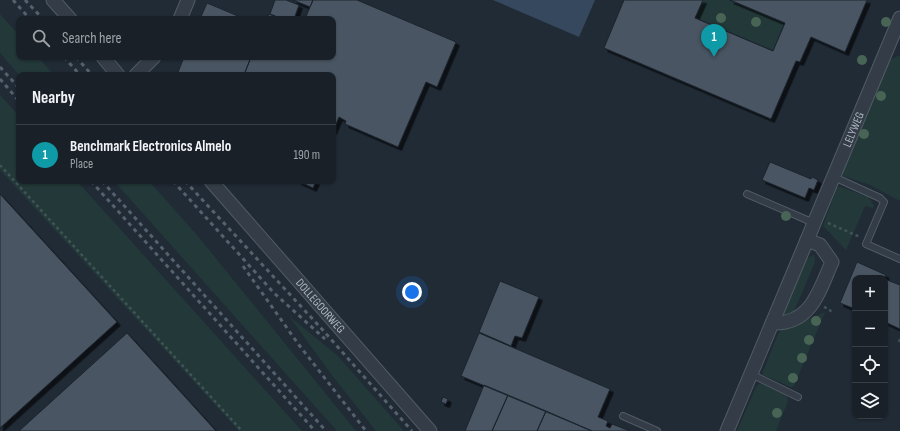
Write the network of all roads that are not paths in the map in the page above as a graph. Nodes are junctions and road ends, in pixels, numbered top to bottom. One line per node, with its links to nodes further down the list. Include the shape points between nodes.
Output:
1 (53, 0): 3 (street)
2 (188, 0): 4 (street)
3 (67, 16)
4 (181, 16)
5 (900, 18): 10 (street, LELYWEG)
6 (106, 60): 8 (street)
7 (151, 60): 9 (street)
8 (116, 72)
9 (139, 72)
10 (834, 177): 13 (street, LELYWEG); 15 (lane, via 875,194 884,202 866,244)
11 (214, 184): 20 (street, DOLLEGOORWEG)
12 (747, 194): 13 (lane)
13 (815, 220): 14 (street, LELYWEG)
14 (807, 240): 16 (street, LELYWEG); 16 (street, via 820,245 832,262 814,303 786,324)
15 (900, 259)
16 (772, 323): 17 (street, LELYWEG)
17 (751, 374): 18 (lane); 22 (street, LELYWEG)
18 (798, 397)
19 (623, 416): 21 (lane)
20 (430, 431)
21 (658, 431)
22 (727, 431)

